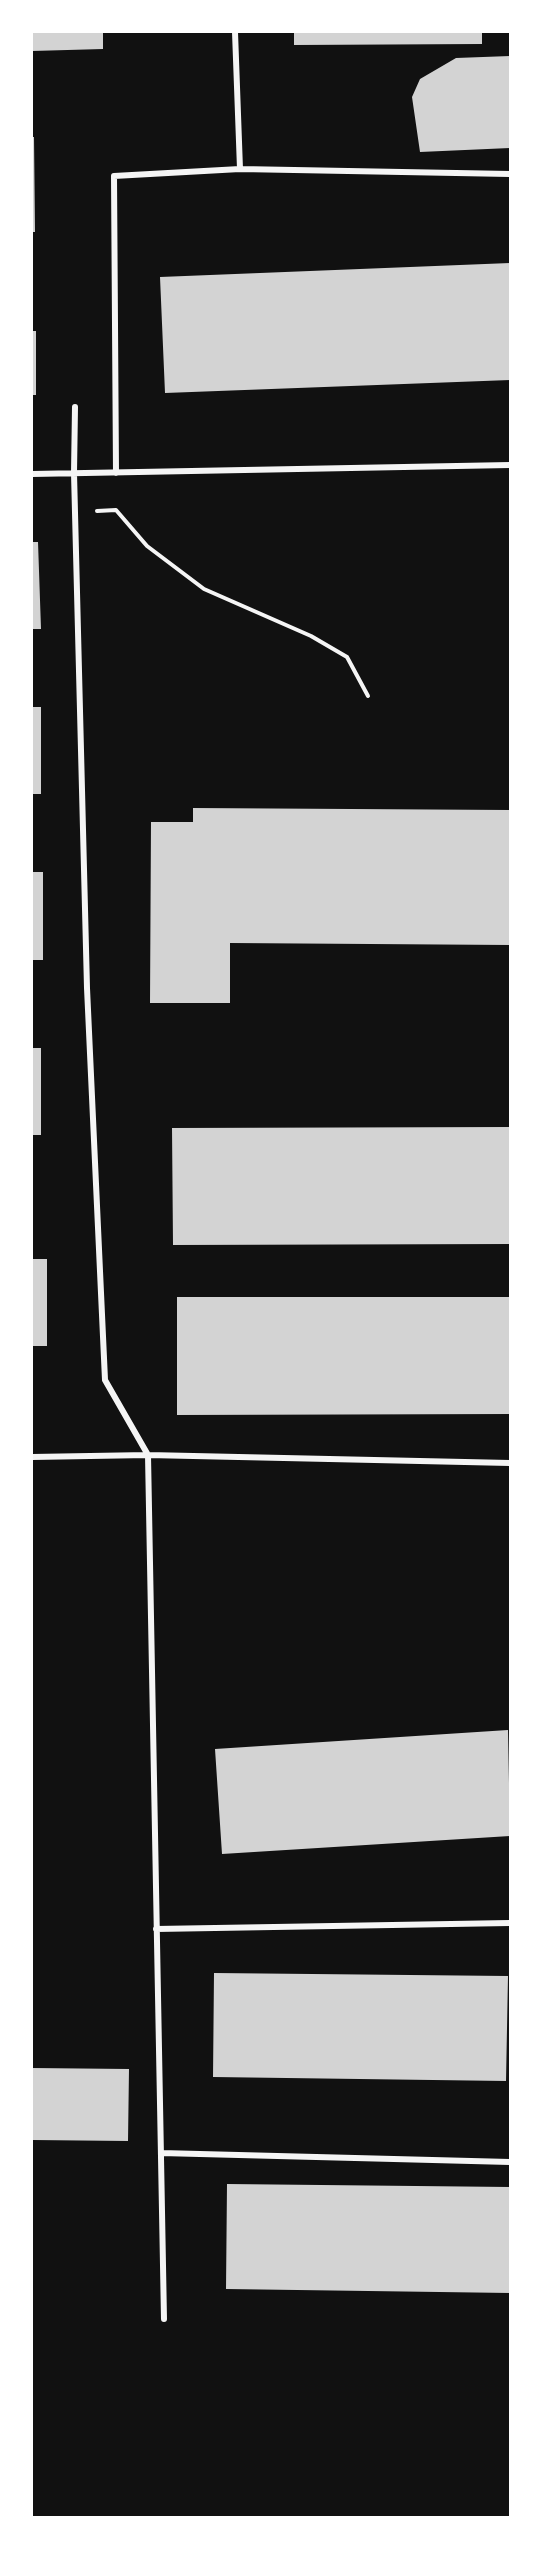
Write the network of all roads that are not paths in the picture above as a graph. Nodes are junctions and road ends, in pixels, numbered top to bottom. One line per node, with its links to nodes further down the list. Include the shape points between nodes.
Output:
1 (235, 32): 2 (street)
2 (240, 169): 3 (street); 7 (street, via 114,176)
3 (510, 174)
4 (75, 407): 6 (street)
5 (510, 465): 7 (street)
6 (74, 473): 7 (street); 8 (street); 9 (street, via 87,988 105,1380)
7 (117, 473)
8 (32, 474)
9 (148, 1455): 10 (street); 11 (street); 13 (street)
10 (32, 1457)
11 (510, 1463)
12 (510, 1923): 13 (street)
13 (156, 1929): 14 (street)
14 (161, 2153): 15 (street); 16 (street)
15 (510, 2162)
16 (164, 2319)

